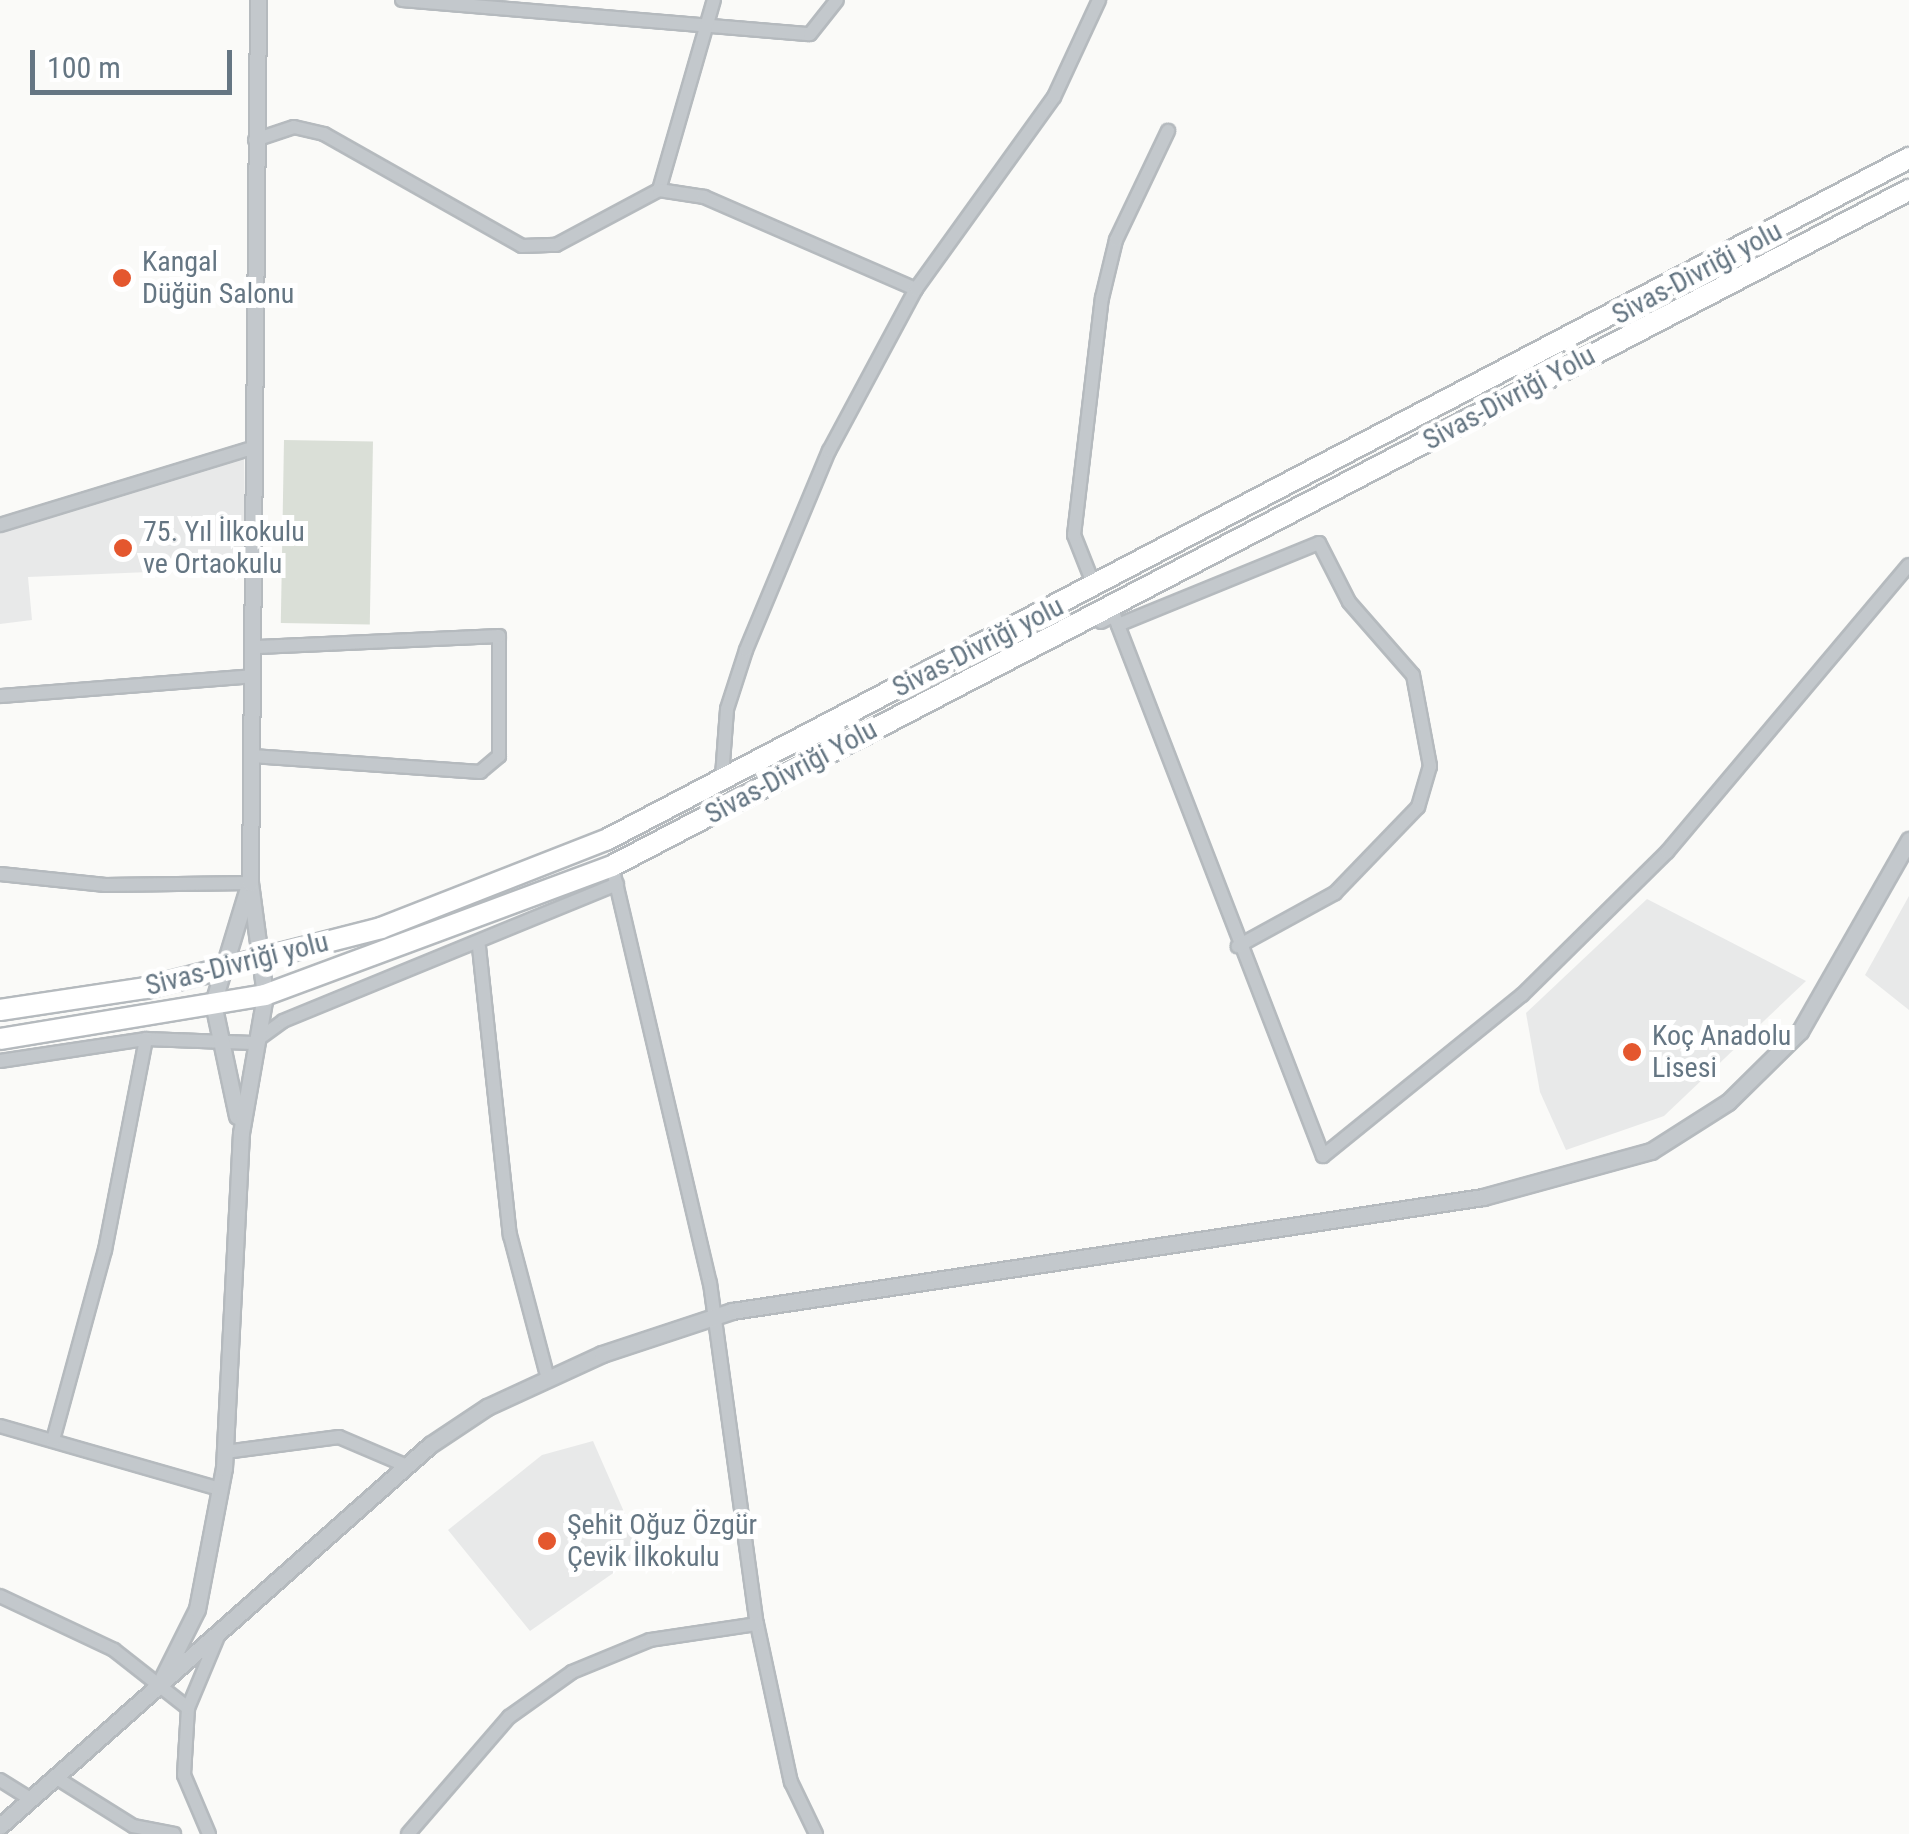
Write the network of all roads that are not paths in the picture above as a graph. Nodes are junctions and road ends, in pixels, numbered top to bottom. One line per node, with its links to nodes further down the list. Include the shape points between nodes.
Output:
1 (258, 0): 9 (street)
2 (402, 0): 6 (street)
3 (714, 0): 7 (street)
4 (837, 0): 7 (street, via 810,34)
5 (1099, 0): 13 (street, via 1054,97)
6 (442, 2): 7 (street)
7 (705, 25): 11 (street)
8 (1168, 130): 17 (street, via 1116,240 1102,298 1074,535)
9 (255, 140): 11 (street, via 294,127 324,134 522,246 556,246); 14 (street)
10 (1909, 158): 17 (main road, Sivas-Divriği yolu)
11 (659, 190): 13 (street, via 704,197)
12 (1909, 190): 26 (main road, Sivas-Divriği Yolu)
13 (916, 289): 23 (street, via 766,588 727,710)
14 (255, 447): 15 (street); 19 (street)
15 (0, 525)
16 (1909, 565): 28 (street, via 1668,852 1522,996 1322,1156)
17 (1095, 588): 23 (main road, Sivas-Divriği yolu)
18 (1118, 625): 26 (street, via 1114,615); 28 (street); 28 (street, via 1319,543 1349,602 1413,675 1430,766 1418,807 1334,893)
19 (253, 648): 20 (street); 22 (street, via 499,636 500,756 480,772)
20 (252, 676): 21 (street); 22 (street)
21 (0, 696)
22 (252, 756): 27 (street)
23 (722, 776): 30 (main road, Sivas-Divriği yolu, via 572,854 381,928)
24 (1909, 840): 41 (street, via 1800,1031 1728,1102 1651,1151 1482,1198)
25 (0, 874): 27 (street, via 104,886)
26 (614, 875): 29 (street); 32 (main road, Sivas-Divriği Yolu); 41 (street, via 666,1066)
27 (250, 883): 30 (street); 31 (street)
28 (1238, 946)
29 (478, 947): 38 (street, via 284,1021); 42 (street, via 510,1235)
30 (258, 960): 31 (main road, Sivas-Divriği yolu); 32 (street)
31 (222, 969): 33 (street); 34 (main road, Sivas-Divriği yolu)
32 (264, 994): 33 (main road, Sivas-Divriği Yolu); 38 (street)
33 (213, 1004): 35 (main road, Sivas-Divriği Yolu); 36 (street)
34 (0, 1010)
35 (0, 1038)
36 (221, 1039): 37 (street); 38 (street); 40 (street)
37 (146, 1040): 39 (street); 44 (street, via 105,1250)
38 (253, 1043): 40 (street)
39 (0, 1062)
40 (241, 1134): 45 (street)
41 (712, 1318): 42 (street); 49 (street)
42 (548, 1378): 46 (street, via 486,1406)
43 (0, 1426): 44 (street)
44 (53, 1440): 47 (street)
45 (226, 1452): 46 (street, via 339,1437); 47 (street)
46 (407, 1466): 50 (street)
47 (220, 1489): 51 (street, via 197,1609)
48 (0, 1596): 51 (street, via 62,1621)
49 (757, 1624): 59 (street, via 650,1640 572,1672 508,1717); 60 (street, via 790,1782)
50 (220, 1632): 51 (street); 52 (street)
51 (159, 1685): 52 (street); 53 (street)
52 (188, 1708): 58 (street, via 184,1775)
53 (55, 1777): 55 (street); 57 (street, via 133,1826)
54 (0, 1780): 55 (street)
55 (30, 1799): 56 (street)
56 (0, 1826)
57 (174, 1834)
58 (208, 1834)
59 (408, 1834)
60 (816, 1834)

